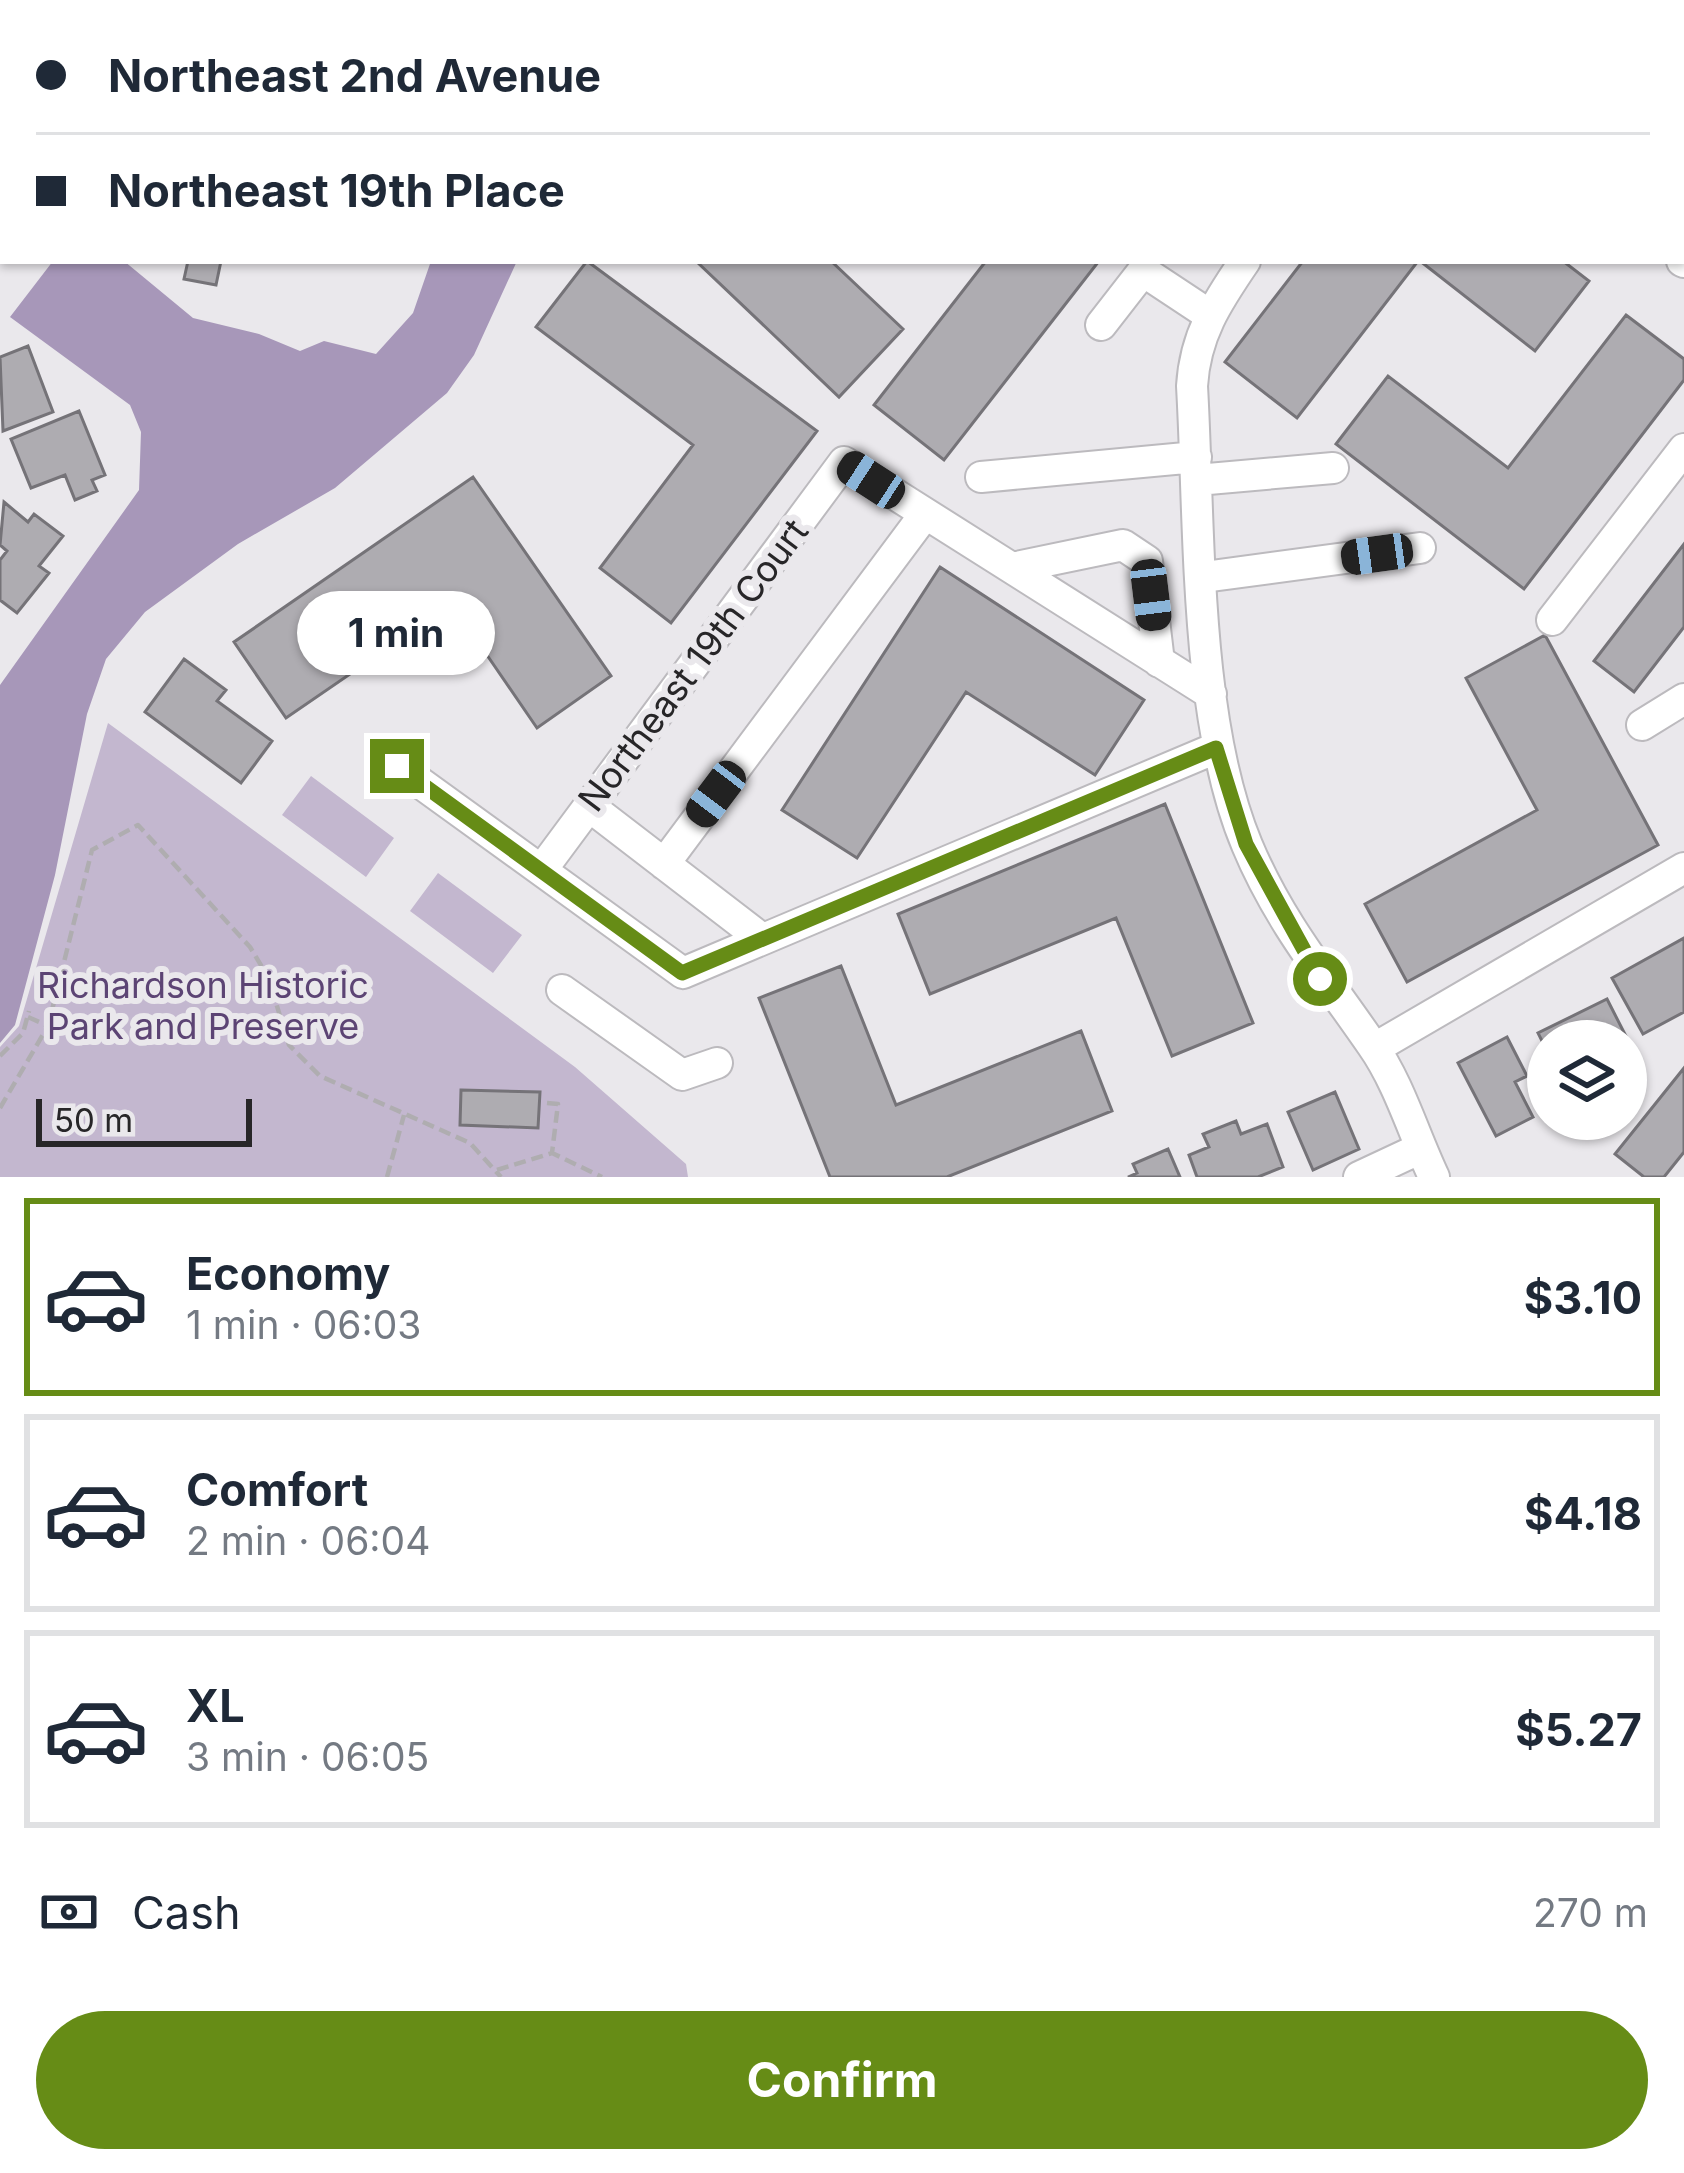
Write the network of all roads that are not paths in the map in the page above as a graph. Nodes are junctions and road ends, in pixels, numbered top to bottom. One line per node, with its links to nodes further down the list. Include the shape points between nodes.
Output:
1 (1240, 264): 2 (street)
2 (1208, 314): 3 (street, via 1143,271); 6 (street, via 1194,358)
3 (1101, 325)
4 (1684, 449): 12 (street)
5 (1333, 467): 6 (street)
6 (1197, 468): 7 (street); 11 (street)
7 (981, 477)
8 (926, 514): 10 (street); 19 (street, Northeast 19th Court, via 844,462); 20 (street)
9 (1420, 548): 11 (street)
10 (1012, 568): 13 (street); 13 (street, via 1123,544 1148,561)
11 (1204, 577): 14 (street)
12 (1552, 620)
13 (1159, 662): 14 (street)
14 (1211, 694): 17 (street)
15 (1684, 699): 16 (street)
16 (1642, 725)
17 (1216, 748): 23 (street); 25 (street, via 1246,844 1287,925)
18 (397, 766): 21 (street)
19 (589, 806): 20 (street); 21 (street, Northeast 19th Court)
20 (664, 864): 23 (street)
21 (543, 868): 23 (street, via 682,973)
22 (1684, 868): 25 (street)
23 (762, 939)
24 (562, 990): 26 (street, via 682,1076)
25 (1375, 1048): 27 (street)
26 (717, 1063)
27 (1420, 1148): 28 (street); 29 (street)
28 (1359, 1177)
29 (1434, 1177)

